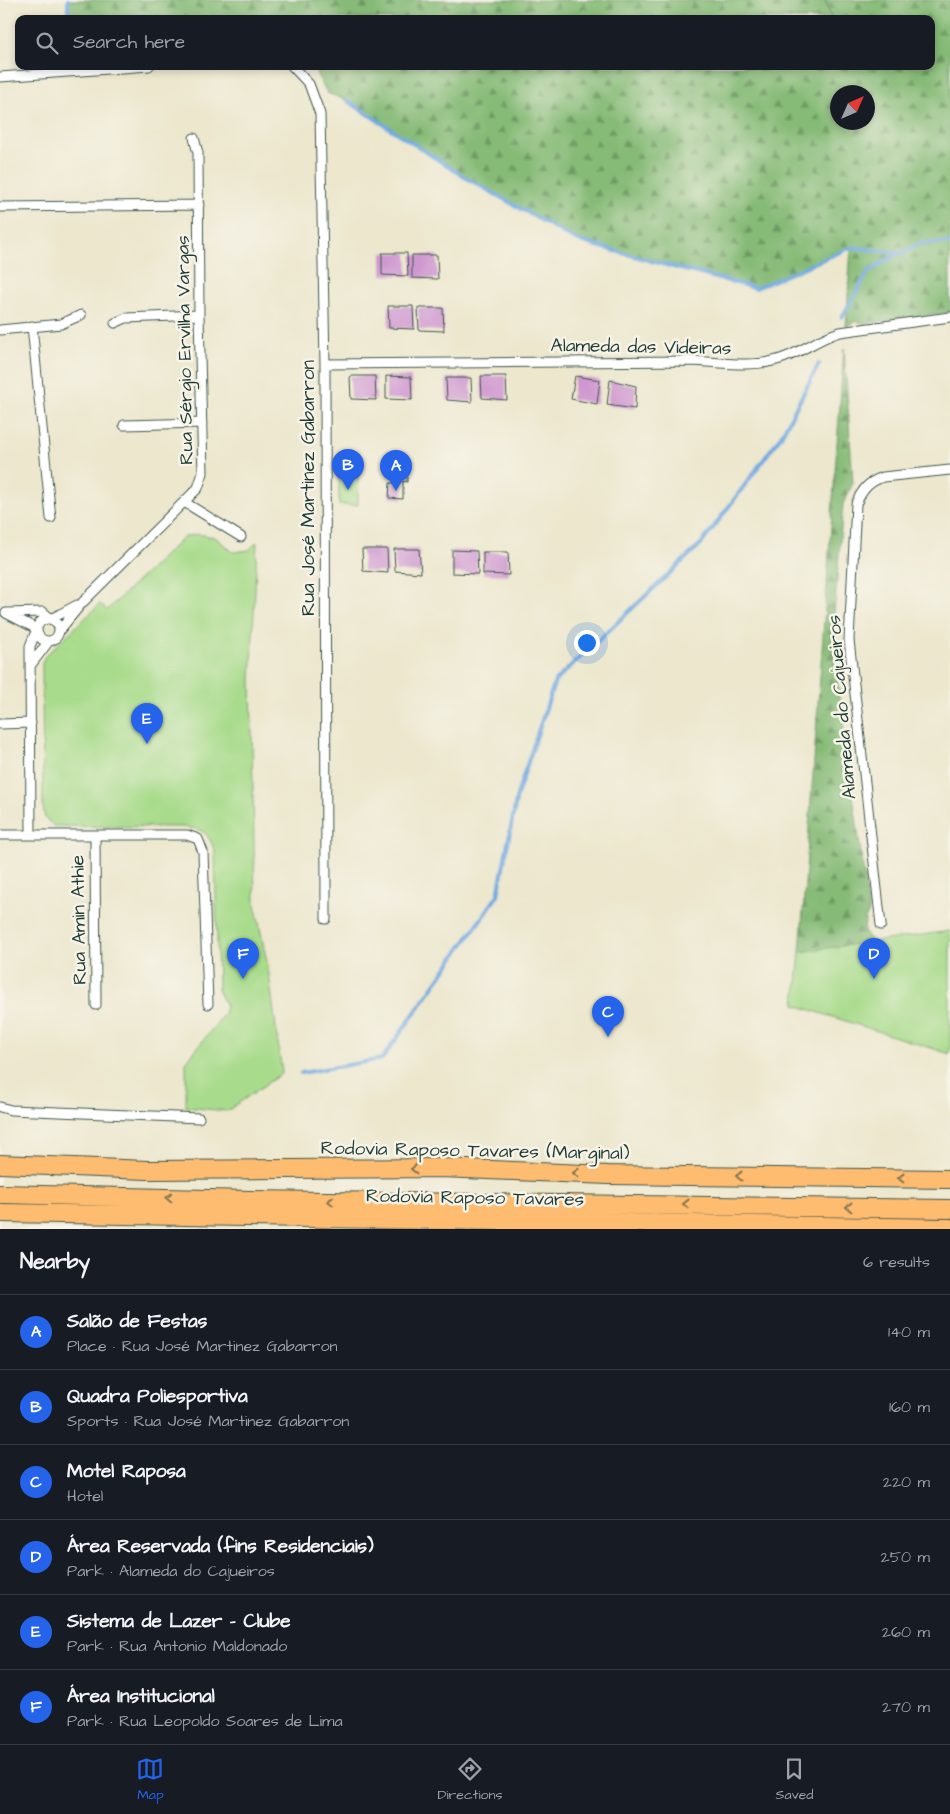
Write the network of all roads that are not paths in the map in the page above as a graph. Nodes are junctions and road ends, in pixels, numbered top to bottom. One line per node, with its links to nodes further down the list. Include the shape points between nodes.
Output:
1 (95, 70): 3 (street)
2 (296, 70): 13 (street, Rua José Martinez Gabarron, via 309,84 320,114)
3 (0, 77)
4 (194, 138): 5 (street, Rua Sérgio Ervilha Vargas, via 198,153)
5 (199, 205): 6 (street); 8 (street, Rua Sérgio Ervilha Vargas)
6 (0, 207)
7 (81, 315): 11 (street, via 61,324)
8 (199, 316): 10 (street, via 126,318); 14 (street, Rua Sérgio Ervilha Vargas)
9 (950, 317): 13 (street, Alameda das Videiras, via 840,332 776,360 748,365 692,361)
10 (115, 323)
11 (32, 326): 12 (street); 18 (street)
12 (0, 330)
13 (325, 364): 32 (street, Rua José Martinez Gabarron)
14 (202, 423): 15 (street); 17 (street, Rua Sérgio Ervilha Vargas, via 203,473 198,488)
15 (124, 426)
16 (950, 470): 33 (street, Alameda do Cajueiros, via 873,480 861,491 856,504 849,640)
17 (184, 502): 19 (street); 20 (street, Rua Sérgio Ervilha Vargas)
18 (51, 518)
19 (241, 537)
20 (82, 603): 22 (street, Rua Sérgio Ervilha Vargas); 24 (street, Rua Sérgio Ervilha Vargas)
21 (3, 613): 22 (street, via 43,612); 23 (street)
22 (51, 620): 23 (street, Rua Sérgio Ervilha Vargas, via 41,621); 24 (street)
23 (37, 629): 25 (street, via 40,638); 26 (street, via 30,646)
24 (59, 631): 25 (street, Rua Sérgio Ervilha Vargas)
25 (50, 641): 26 (street, Rua Sérgio Ervilha Vargas)
26 (30, 666): 27 (street)
27 (31, 723): 28 (street); 30 (street)
28 (0, 724)
29 (0, 835): 30 (street)
30 (31, 835): 31 (street)
31 (95, 836): 34 (street, via 187,835 198,839 203,852); 35 (street, Rua Amin Athie)
32 (326, 919)
33 (881, 925)
34 (208, 1004)
35 (96, 1005)
36 (0, 1107): 37 (street)
37 (199, 1118)
38 (0, 1164): 39 (highway, Rodovia Raposo Tavares (Marginal), one-way to 38, via 608,1175 442,1168 147,1170)
39 (950, 1180)
40 (0, 1194): 41 (highway, Rodovia Raposo Tavares, one-way to 40)
41 (950, 1209)
42 (0, 1212): 43 (highway, Rodovia Raposo Tavares, via 236,1218)
43 (430, 1218): 44 (highway, Rodovia Raposo Tavares); 45 (highway)
44 (950, 1228)
45 (509, 1229)

